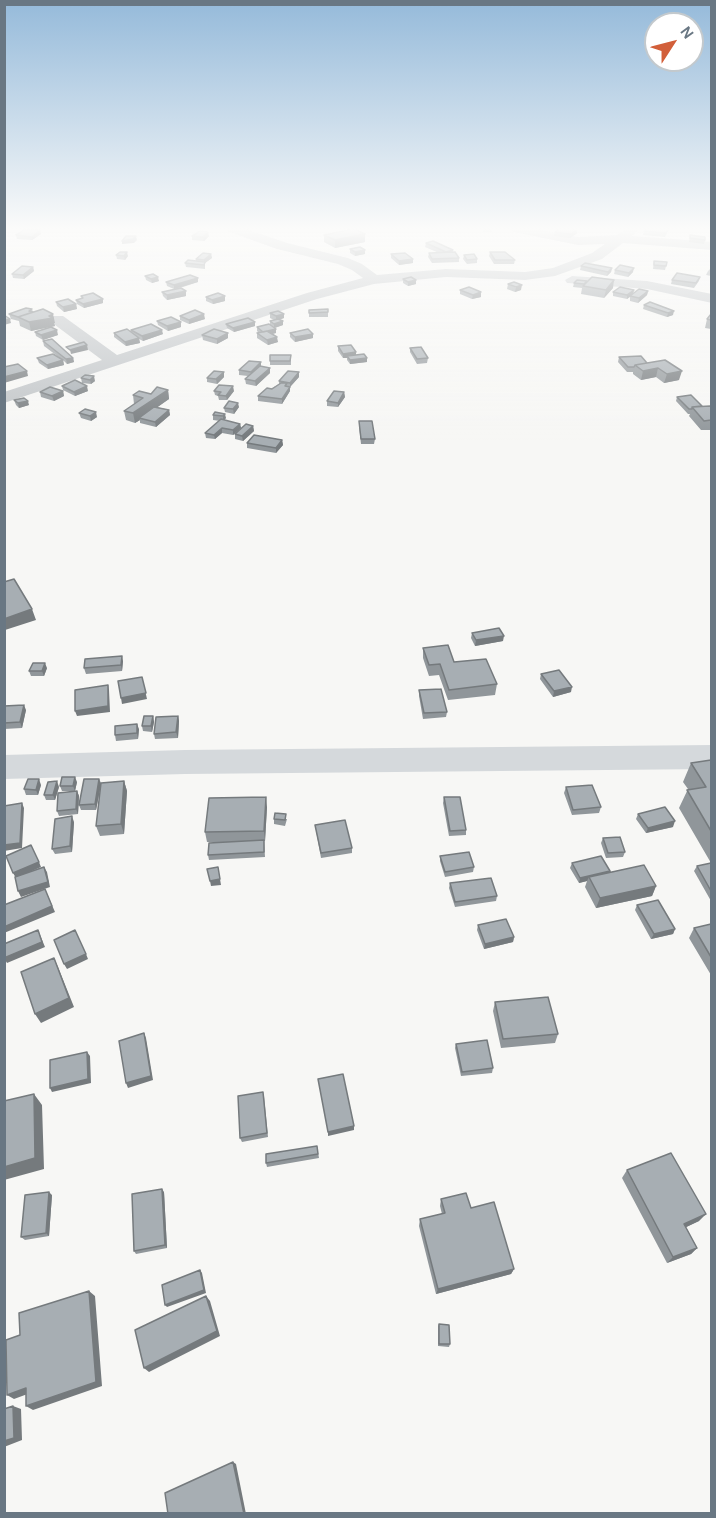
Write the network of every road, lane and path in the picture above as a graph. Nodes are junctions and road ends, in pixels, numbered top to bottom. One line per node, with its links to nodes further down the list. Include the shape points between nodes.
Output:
1 (303, 299): 3 (street)
2 (57, 319): 3 (street)
3 (115, 361): 4 (street)
4 (4, 398)
5 (711, 757): 6 (street)
6 (4, 766)

